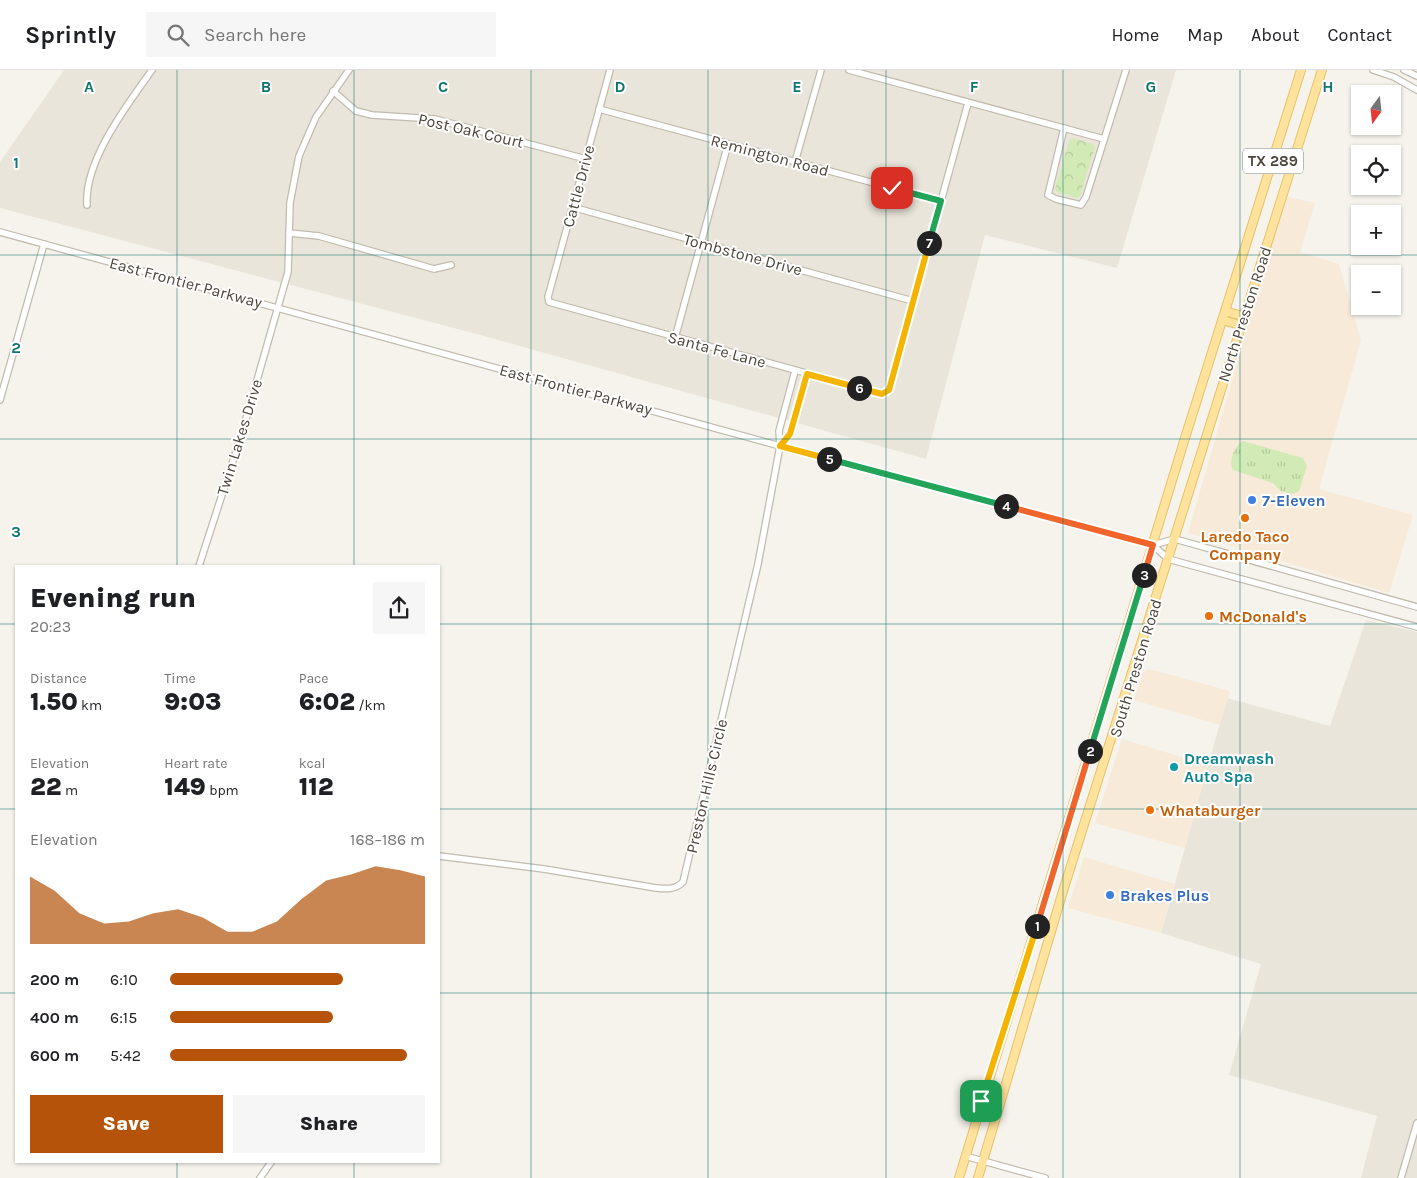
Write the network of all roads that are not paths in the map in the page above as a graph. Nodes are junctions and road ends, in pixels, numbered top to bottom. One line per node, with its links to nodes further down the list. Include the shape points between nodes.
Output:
1 (152, 70): 22 (street, via 104,146 88,189)
2 (349, 70): 13 (street, Twin Lakes Drive)
3 (610, 70): 15 (street, Cattle Drive)
4 (821, 70): 20 (street)
5 (849, 70): 14 (street)
6 (1126, 70): 17 (street)
7 (1302, 70): 32 (main road, North Preston Road / TX 289)
8 (1322, 70): 33 (main road, North Preston Road / TX 289)
9 (1373, 70): 12 (street)
10 (1404, 70): 11 (street)
11 (1417, 76)
12 (1417, 90)
13 (333, 91): 19 (street, Post Oak Court, via 356,111 435,119); 25 (street, Twin Lakes Drive, via 316,117 299,156 291,193)
14 (968, 103): 16 (street); 21 (street)
15 (599, 109): 18 (street, Remington Road); 19 (street, Cattle Drive)
16 (1064, 128): 17 (street); 17 (street, via 1048,195 1073,204 1081,205 1086,197)
17 (1104, 139)
18 (728, 144): 20 (street, Remington Road); 26 (street)
19 (586, 159): 23 (street, Cattle Drive)
20 (795, 162): 21 (street, Remington Road)
21 (941, 201): 29 (street)
22 (88, 205)
23 (572, 207): 26 (street, Tombstone Drive); 30 (street, Cattle Drive)
24 (0, 232): 27 (street, East Frontier Parkway)
25 (289, 233): 28 (street, via 319,236 434,269); 31 (street, Twin Lakes Drive, via 288,272)
26 (701, 243): 29 (street, Tombstone Drive); 36 (street)
27 (44, 244): 31 (street, East Frontier Parkway); 39 (street)
28 (451, 265)
29 (913, 301): 38 (street, Santa Fe Lane, via 886,393)
30 (549, 302): 36 (street, Santa Fe Lane)
31 (277, 307): 40 (street, East Frontier Parkway); 44 (street, Twin Lakes Drive, via 241,436)
32 (1225, 311): 33 (main road); 34 (main road, North Preston Road / TX 289)
33 (1242, 316): 35 (main road, North Preston Road / TX 289)
34 (1222, 320): 35 (main road); 42 (main road, North Preston Road / TX 289)
35 (1240, 325): 41 (main road, North Preston Road / TX 289)
36 (675, 338): 37 (street, Santa Fe Lane)
37 (795, 371): 38 (street, Santa Fe Lane); 40 (street, via 779,431)
38 (807, 374): 40 (street, via 790,434)
39 (0, 400)
40 (780, 446): 42 (street, East Frontier Parkway); 47 (street, Preston Hills Circle, via 758,564 687,872 678,887 656,888 544,868)
41 (1175, 539): 42 (street); 43 (main road, North Preston Road / TX 289); 45 (street)
42 (1153, 545): 43 (street); 49 (main road, South Preston Road / TX 289)
43 (1168, 559): 46 (street); 50 (main road, South Preston Road / TX 289, via 1063,891)
44 (199, 565)
45 (1417, 607)
46 (1417, 627)
47 (440, 856)
48 (1417, 1123): 56 (street)
49 (965, 1156): 50 (street); 53 (main road, South Preston Road / TX 289)
50 (983, 1161): 54 (main road, South Preston Road / TX 289); 55 (street)
51 (271, 1163): 52 (street)
52 (260, 1178)
53 (959, 1178)
54 (978, 1178)
55 (1044, 1178)
56 (1401, 1178)

